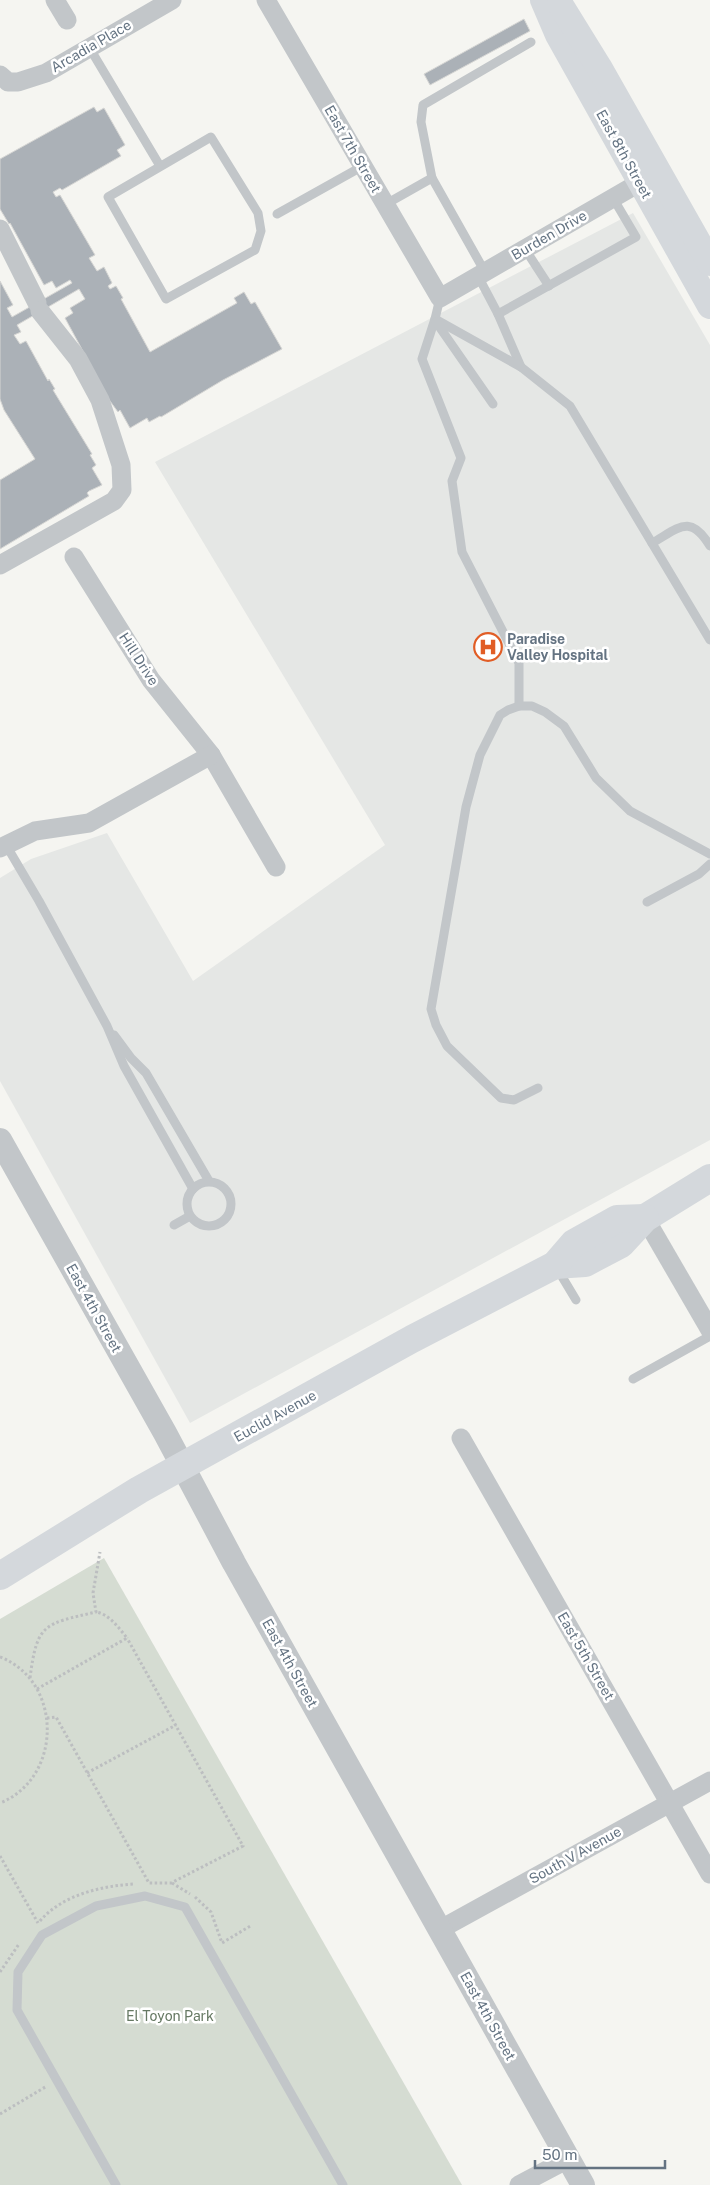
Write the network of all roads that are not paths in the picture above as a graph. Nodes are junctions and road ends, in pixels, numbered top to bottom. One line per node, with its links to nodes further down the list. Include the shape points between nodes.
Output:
1 (55, 0): 6 (street)
2 (172, 0): 8 (street, Arcadia Place)
3 (266, 0): 11 (street, East 7th Street)
4 (543, 0): 12 (main road, East 8th Street, via 558,35)
5 (557, 0): 12 (main road, East 8th Street, via 599,67)
6 (67, 20)
7 (531, 42): 13 (lane, via 423,105 421,122)
8 (89, 47): 9 (street, Arcadia Place, via 46,73); 10 (lane)
9 (6, 83)
10 (160, 166): 10 (lane, via 108,197 166,299 255,250 261,230 258,213 211,137)
11 (363, 166): 15 (street, East 7th Street); 16 (lane)
12 (649, 177): 14 (street, Burden Drive); 19 (main road, East 8th Street); 23 (main road, East 8th Street)
13 (432, 178): 15 (lane); 20 (lane)
14 (613, 198): 18 (street, Burden Drive); 21 (lane, via 636,237)
15 (386, 204): 22 (street, East 7th Street)
16 (276, 214)
17 (0, 229): 31 (street, via 39,307 78,359 100,400 121,465 122,490 114,501)
18 (525, 249): 20 (street, Burden Drive); 21 (lane)
19 (708, 253)
20 (481, 274): 22 (street, Burden Drive); 24 (lane)
21 (548, 286): 24 (lane)
22 (440, 298): 25 (lane)
23 (710, 306)
24 (498, 314): 26 (lane)
25 (435, 319): 26 (lane); 27 (lane); 33 (lane, via 422,359 461,458 452,481 462,552 519,663)
26 (521, 367): 28 (lane, via 570,406)
27 (493, 404)
28 (652, 544): 29 (lane, via 682,526 692,526 702,533); 32 (lane)
29 (710, 546)
30 (74, 557): 34 (street, Hill Drive, via 151,680)
31 (0, 565)
32 (710, 640)
33 (518, 706): 36 (lane, via 532,706 564,726 596,778 630,811); 41 (lane, via 500,715 480,755 466,807 431,1009 447,1046 501,1098 514,1100)
34 (211, 755): 35 (street, via 89,823 35,831); 38 (street, Hill Drive)
35 (3, 847): 40 (lane, via 39,901)
36 (710, 854)
37 (710, 864): 39 (lane, via 699,874)
38 (276, 867)
39 (647, 902)
40 (107, 1026): 44 (lane, via 146,1073); 45 (lane, via 124,1066)
41 (538, 1088)
42 (0, 1140): 55 (street, East 4th Street)
43 (710, 1178): 47 (main road, Euclid Avenue)
44 (209, 1181): 45 (lane); 46 (lane, via 226,1190 230,1212 214,1226 199,1224)
45 (193, 1189): 46 (lane, via 187,1204)
46 (190, 1216): 48 (lane)
47 (645, 1218): 49 (main road, Euclid Avenue, via 617,1219 574,1243); 51 (street)
48 (174, 1225)
49 (555, 1265): 50 (lane); 55 (main road, Euclid Avenue, via 412,1339)
50 (576, 1300)
51 (710, 1330)
52 (710, 1336): 53 (lane)
53 (633, 1379)
54 (461, 1438): 58 (street, East 5th Street)
55 (184, 1467): 56 (main road, Euclid Avenue, via 139,1490); 60 (street, East 4th Street, via 234,1563)
56 (0, 1576)
57 (710, 1780): 58 (street, South V Avenue)
58 (670, 1803): 59 (street, East 5th Street); 60 (street, South V Avenue)
59 (710, 1874)
60 (439, 1930): 61 (street, East 4th Street)
61 (568, 2159): 64 (street); 65 (street, East 4th Street)
62 (116, 2185): 63 (lane, via 17,2010 18,1972 42,1935 96,1906 145,1896 185,1908)
63 (343, 2185)
64 (519, 2185)
65 (583, 2185)

